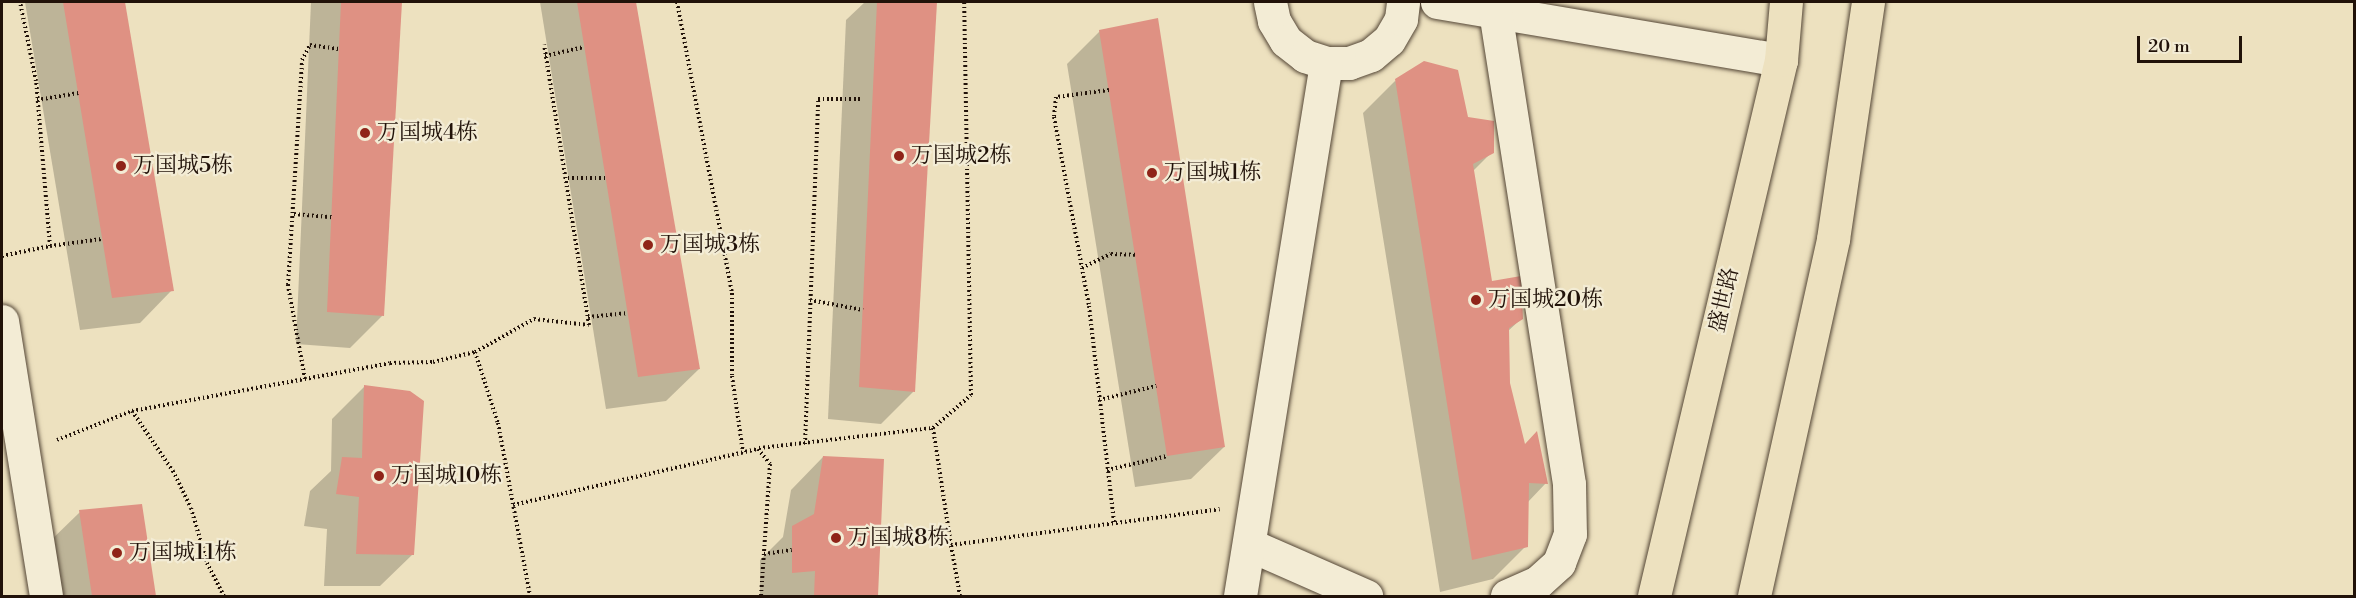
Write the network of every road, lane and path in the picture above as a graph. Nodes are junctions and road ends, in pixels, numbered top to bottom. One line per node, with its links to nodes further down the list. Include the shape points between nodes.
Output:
1 (20, 2): 19 (path)
2 (677, 2): 42 (path, via 732,293 732,376)
3 (964, 2): 39 (path, via 970,395)
4 (1270, 2): 15 (street, via 1274,21 1286,41 1305,56)
5 (1403, 2): 15 (street, via 1401,19 1389,39 1371,55 1350,63)
6 (1437, 2): 9 (street)
7 (1786, 2): 14 (main road, 盛世路)
8 (1868, 2): 62 (main road, via 1833,239)
9 (1495, 11): 14 (street); 60 (street, via 1569,494 1570,534 1559,562 1538,582)
10 (544, 45): 13 (path)
11 (584, 47): 13 (path)
12 (339, 49): 22 (path, via 310,45 302,60)
13 (545, 56): 20 (path)
14 (1781, 60): 61 (main road, 盛世路)
15 (1326, 63): 46 (street)
16 (1109, 90): 28 (path, via 1056,97 1054,117)
17 (78, 93): 19 (path)
18 (862, 99): 29 (path, via 818,99)
19 (37, 100): 25 (path)
20 (568, 178): 21 (path); 32 (path)
21 (606, 178)
22 (294, 214): 23 (path); 35 (path, via 288,285)
23 (332, 217)
24 (102, 239): 25 (path)
25 (50, 246): 27 (path)
26 (1135, 255): 28 (path, via 1111,255)
27 (2, 256)
28 (1082, 268): 37 (path)
29 (810, 300): 30 (path); 40 (path)
30 (863, 310)
31 (628, 313): 32 (path)
32 (588, 317): 34 (path, via 589,325 534,319)
33 (2, 321): 43 (street)
34 (475, 352): 35 (path, via 434,362 390,363); 47 (path, via 498,423)
35 (305, 379): 38 (path)
36 (1156, 386): 37 (path)
37 (1099, 400): 45 (path)
38 (132, 411): 43 (path); 54 (path, via 178,480 191,508 207,563)
39 (933, 428): 40 (path); 49 (path)
40 (805, 444): 41 (path)
41 (758, 448): 42 (path); 52 (path, via 770,464)
42 (743, 452): 47 (path)
43 (24, 453): 53 (street)
44 (1167, 456): 45 (path)
45 (1107, 470): 48 (path)
46 (1257, 504): 48 (path); 50 (street)
47 (513, 505): 55 (path)
48 (1114, 523): 49 (path)
49 (951, 545): 57 (path)
50 (1250, 545): 58 (street); 59 (street)
51 (792, 550): 52 (path)
52 (764, 554): 56 (path)
53 (46, 597)
54 (224, 597)
55 (530, 597)
56 (761, 597)
57 (960, 597)
58 (1240, 597)
59 (1366, 597)
60 (1507, 597)
61 (1654, 597)
62 (1754, 597)

